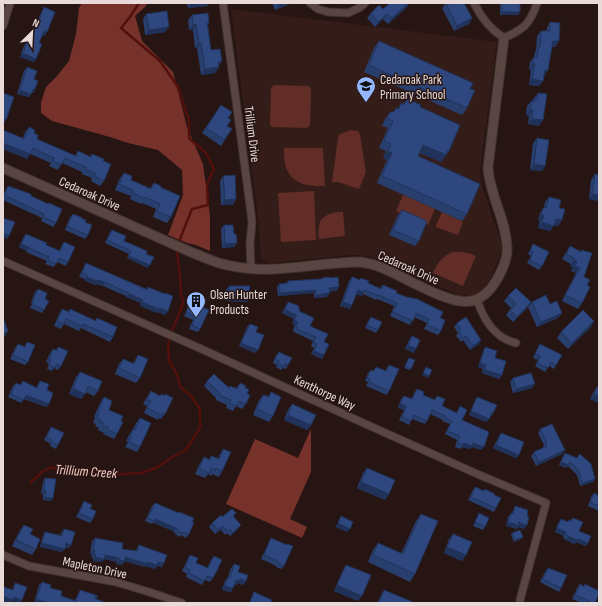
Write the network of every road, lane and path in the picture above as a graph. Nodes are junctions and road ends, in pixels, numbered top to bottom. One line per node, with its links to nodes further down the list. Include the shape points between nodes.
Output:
1 (10, 3): 7 (street)
2 (223, 3): 11 (street, Trillium Drive, via 252,222)
3 (310, 3): 4 (street, via 328,12 348,13)
4 (365, 3)
5 (474, 3): 8 (street, via 487,25)
6 (537, 3): 8 (street, via 526,24 519,31)
7 (3, 26)
8 (504, 38): 12 (street, via 488,167 506,239 507,254 495,283 487,293)
9 (3, 168): 11 (street, Cedaroak Drive, via 213,261)
10 (3, 261): 15 (street, Kenthorpe Way, via 546,503)
11 (251, 269): 12 (street, Cedaroak Drive, via 369,263 452,299 464,302)
12 (477, 299): 13 (street, via 484,317 492,328 502,337)
13 (516, 343)
14 (3, 555): 16 (street, Mapleton Drive, via 29,566 116,582)
15 (520, 600)
16 (182, 603)

